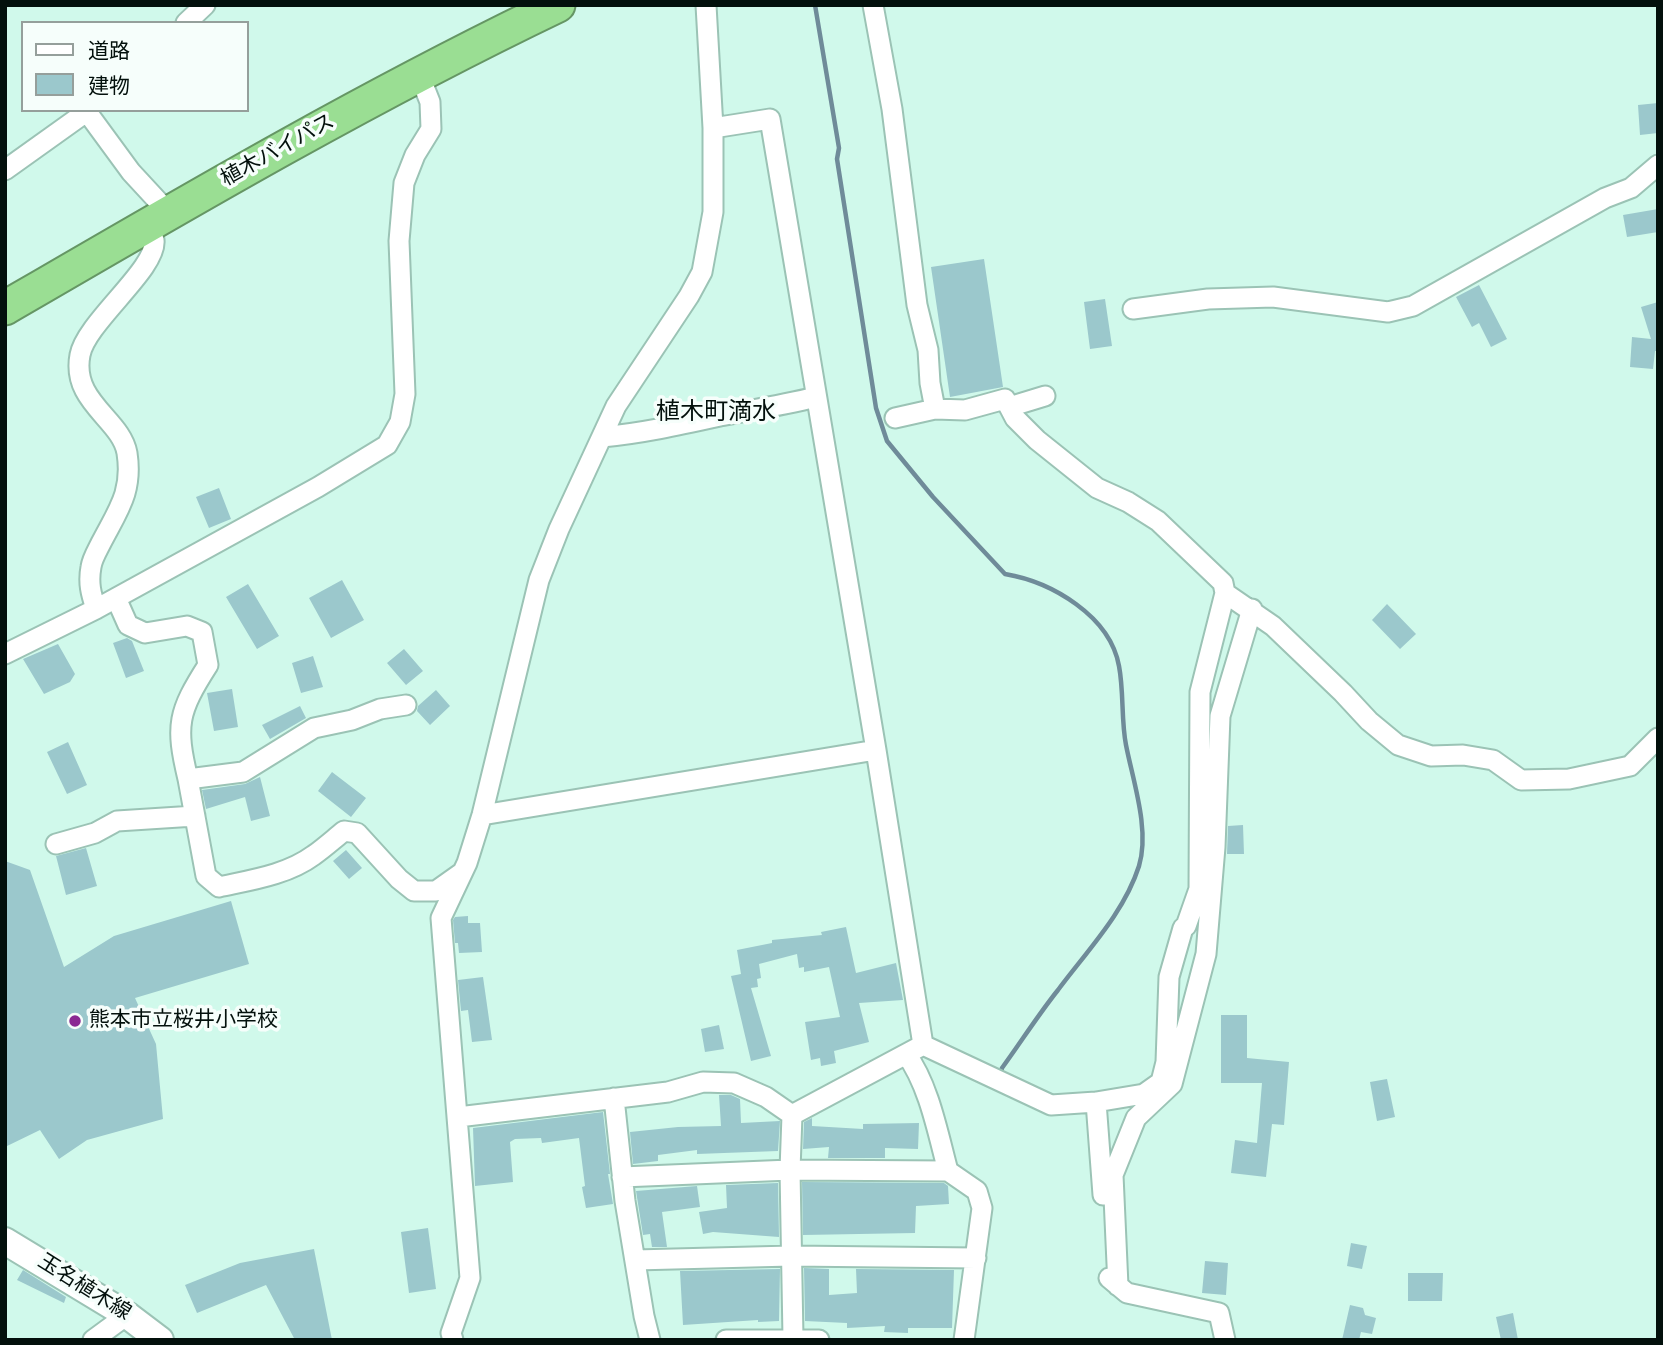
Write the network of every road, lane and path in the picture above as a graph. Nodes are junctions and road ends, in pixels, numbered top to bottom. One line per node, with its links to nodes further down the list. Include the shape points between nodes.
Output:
1 (205, 5): 6 (street)
2 (558, 5): 5 (highway, 植木バイパス)
3 (706, 5): 10 (street)
4 (873, 5): 19 (street)
5 (527, 13): 7 (highway, 植木バイパス)
6 (188, 21)
7 (419, 74): 13 (highway, 植木バイパス); 23 (street, via 430,102 431,129 404,183 399,241 405,394 400,422 387,445)
8 (87, 112): 12 (street)
9 (89, 112): 13 (street)
10 (713, 128): 17 (street, via 771,119); 21 (street, via 713,212 702,272 616,406)
11 (1658, 165): 15 (street, via 1631,188 1605,198 1413,306 1388,312 1273,297 1208,299)
12 (5, 170)
13 (158, 219): 14 (highway, 植木バイパス); 24 (street, via 149,258 80,354 85,394 126,450 129,488 91,564 89,586)
14 (5, 308)
15 (1133, 309)
16 (1045, 396): 18 (street)
17 (816, 397): 21 (street, via 649,432); 29 (street)
18 (1009, 407): 19 (street, via 1004,399 965,410); 22 (street, via 1037,440 1097,488 1158,521 1223,583)
19 (935, 409): 20 (street)
20 (895, 418)
21 (602, 437): 31 (street, via 539,580)
22 (1225, 593): 25 (street); 37 (street, via 1200,692 1199,890 1169,977 1161,1082 1144,1094)
23 (116, 598): 24 (street); 30 (street, via 128,625 145,633 187,626 202,632 208,665 179,727)
24 (96, 609): 26 (street)
25 (1252, 609): 28 (street, via 1398,745 1431,756 1493,760 1521,780 1569,779 1630,766); 47 (street, via 1220,716 1206,954 1172,1084 1136,1118 1113,1175)
26 (5, 654)
27 (405, 705): 30 (street, via 314,729 243,772)
28 (1658, 738)
29 (876, 750): 31 (street); 35 (street)
30 (188, 779): 32 (street)
31 (482, 815): 34 (street)
32 (195, 816): 33 (street, via 117,821); 34 (street, via 206,876 219,887 295,866 344,831 357,833 414,891 436,891)
33 (56, 845)
34 (463, 873): 39 (street, via 441,918)
35 (914, 1049): 37 (street, via 1051,1105); 38 (street); 41 (street, via 912,1062 933,1114)
36 (614, 1098): 38 (street, via 703,1082 734,1083); 39 (street); 42 (street)
37 (1096, 1102): 47 (street, via 1109,1280)
38 (792, 1115): 40 (street)
39 (458, 1117): 52 (street, via 470,1278 451,1333)
40 (790, 1170): 41 (street); 42 (street); 44 (street)
41 (948, 1171): 45 (street, via 977,1191 982,1209)
42 (622, 1177): 46 (street)
43 (5, 1241): 48 (main road, 玉名植木線)
44 (791, 1256): 45 (street); 46 (street); 49 (street)
45 (976, 1258): 56 (street)
46 (635, 1260): 53 (street)
47 (1118, 1286): 57 (street, via 1127,1293 1219,1313)
48 (127, 1315): 50 (street); 51 (main road, 玉名植木線)
49 (793, 1338): 54 (street); 55 (street)
50 (93, 1340)
51 (160, 1340)
52 (453, 1340)
53 (650, 1340)
54 (726, 1340)
55 (819, 1340)
56 (964, 1340)
57 (1225, 1340)

